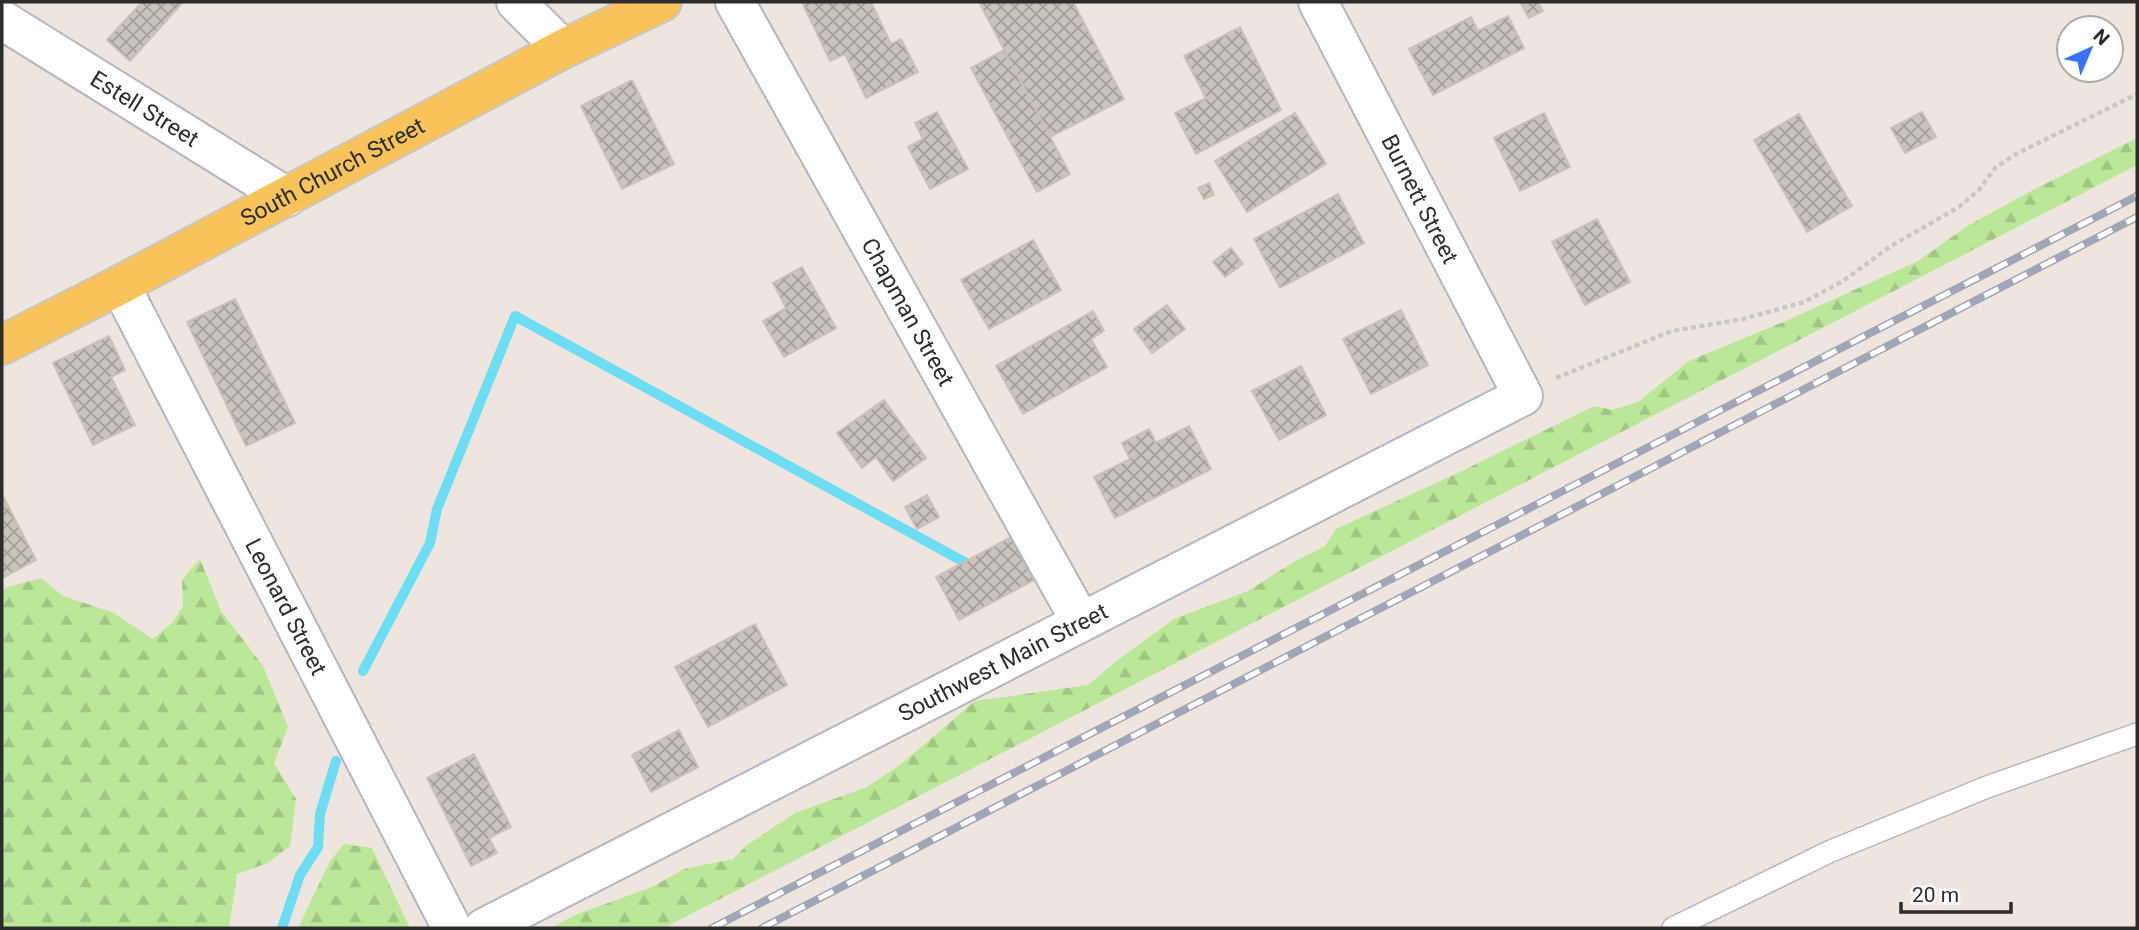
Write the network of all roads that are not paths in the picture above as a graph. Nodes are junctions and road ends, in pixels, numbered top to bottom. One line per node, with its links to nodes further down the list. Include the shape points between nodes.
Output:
1 (516, 2): 6 (street)
2 (662, 2): 6 (main road, South Church Street)
3 (735, 2): 11 (street, Chapman Street)
4 (1318, 2): 10 (street, Burnett Street)
5 (2, 20): 7 (street, Estell Street)
6 (563, 49): 7 (main road, South Church Street)
7 (287, 197): 8 (main road, South Church Street)
8 (120, 285): 9 (main road, South Church Street); 13 (street, Leonard Street)
9 (2, 345)
10 (1523, 396): 11 (street, Southwest Main Street)
11 (1081, 622): 14 (street, Southwest Main Street)
12 (2137, 734): 15 (lane, via 1987,787 1831,851)
13 (452, 928)
14 (484, 928)
15 (1673, 928)

